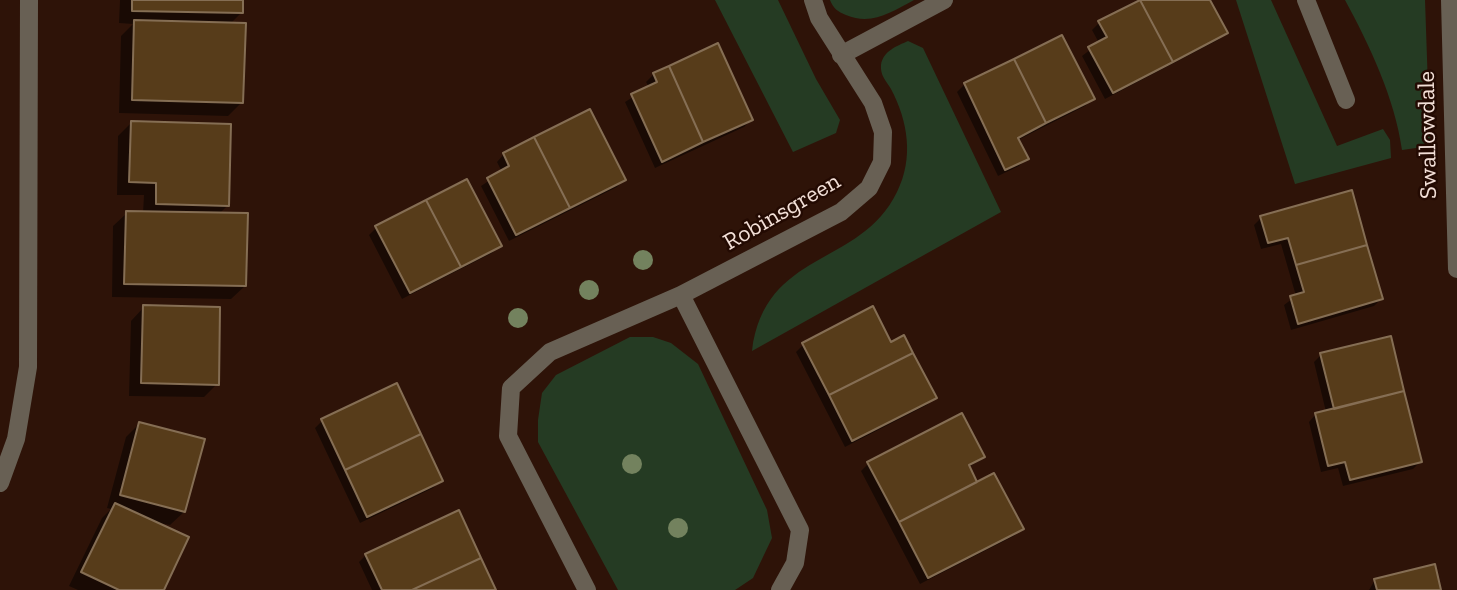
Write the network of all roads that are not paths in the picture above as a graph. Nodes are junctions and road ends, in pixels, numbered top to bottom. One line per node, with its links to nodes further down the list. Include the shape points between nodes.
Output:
1 (29, 0): 10 (street, via 29,367 16,439)
2 (813, 0): 6 (street, Robinsgreen)
3 (944, 0): 6 (street)
4 (1306, 0): 7 (street)
5 (1450, 0): 8 (street, Swallowdale)
6 (841, 55): 9 (street, Robinsgreen, via 873,103 883,132 882,162 869,188 841,212)
7 (1346, 100)
8 (1457, 269)
9 (681, 295): 11 (street, Robinsgreen, via 550,352 511,388 508,436); 12 (street, via 800,530 795,563)
10 (0, 483)
11 (587, 590)
12 (780, 590)

